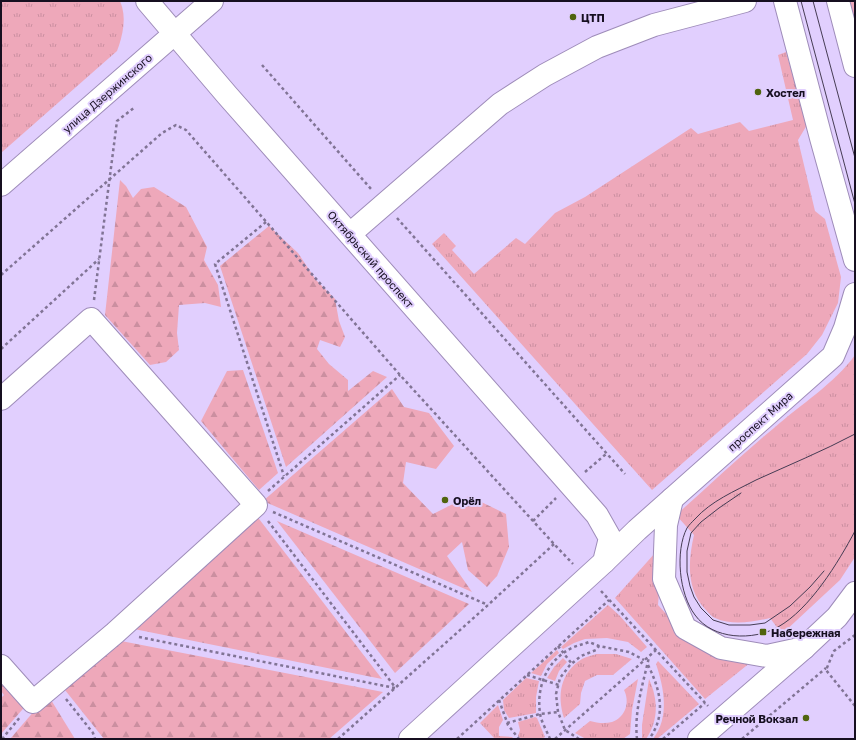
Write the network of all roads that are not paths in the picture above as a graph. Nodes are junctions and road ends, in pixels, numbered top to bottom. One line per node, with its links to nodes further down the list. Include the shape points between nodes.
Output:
1 (147, 1): 6 (street, Октябрьский проспект)
2 (212, 1): 6 (street, улица Дзержинского)
3 (745, 1): 9 (street, via 654,25 597,47 545,75 500,104)
4 (785, 1): 10 (street)
5 (838, 1): 7 (street)
6 (175, 33): 8 (street, улица Дзержинского); 9 (street, Октябрьский проспект)
7 (855, 66)
8 (1, 185)
9 (350, 234): 14 (street, Октябрьский проспект)
10 (855, 260)
11 (855, 294): 13 (street, проспект Мира, via 833,356)
12 (1, 399): 19 (street, via 91,319 255,504 115,633 33,702)
13 (672, 499): 15 (street, проспект Мира); 18 (street, via 666,525 664,578 684,628 721,648 767,656)
14 (597, 515): 15 (street); 16 (street, Октябрьский проспект, via 610,538)
15 (637, 530): 16 (street, проспект Мира)
16 (604, 562): 20 (street, проспект Мира)
17 (855, 593): 18 (street, via 837,617)
18 (804, 648): 21 (street)
19 (1, 666)
20 (410, 739)
21 (699, 739)

